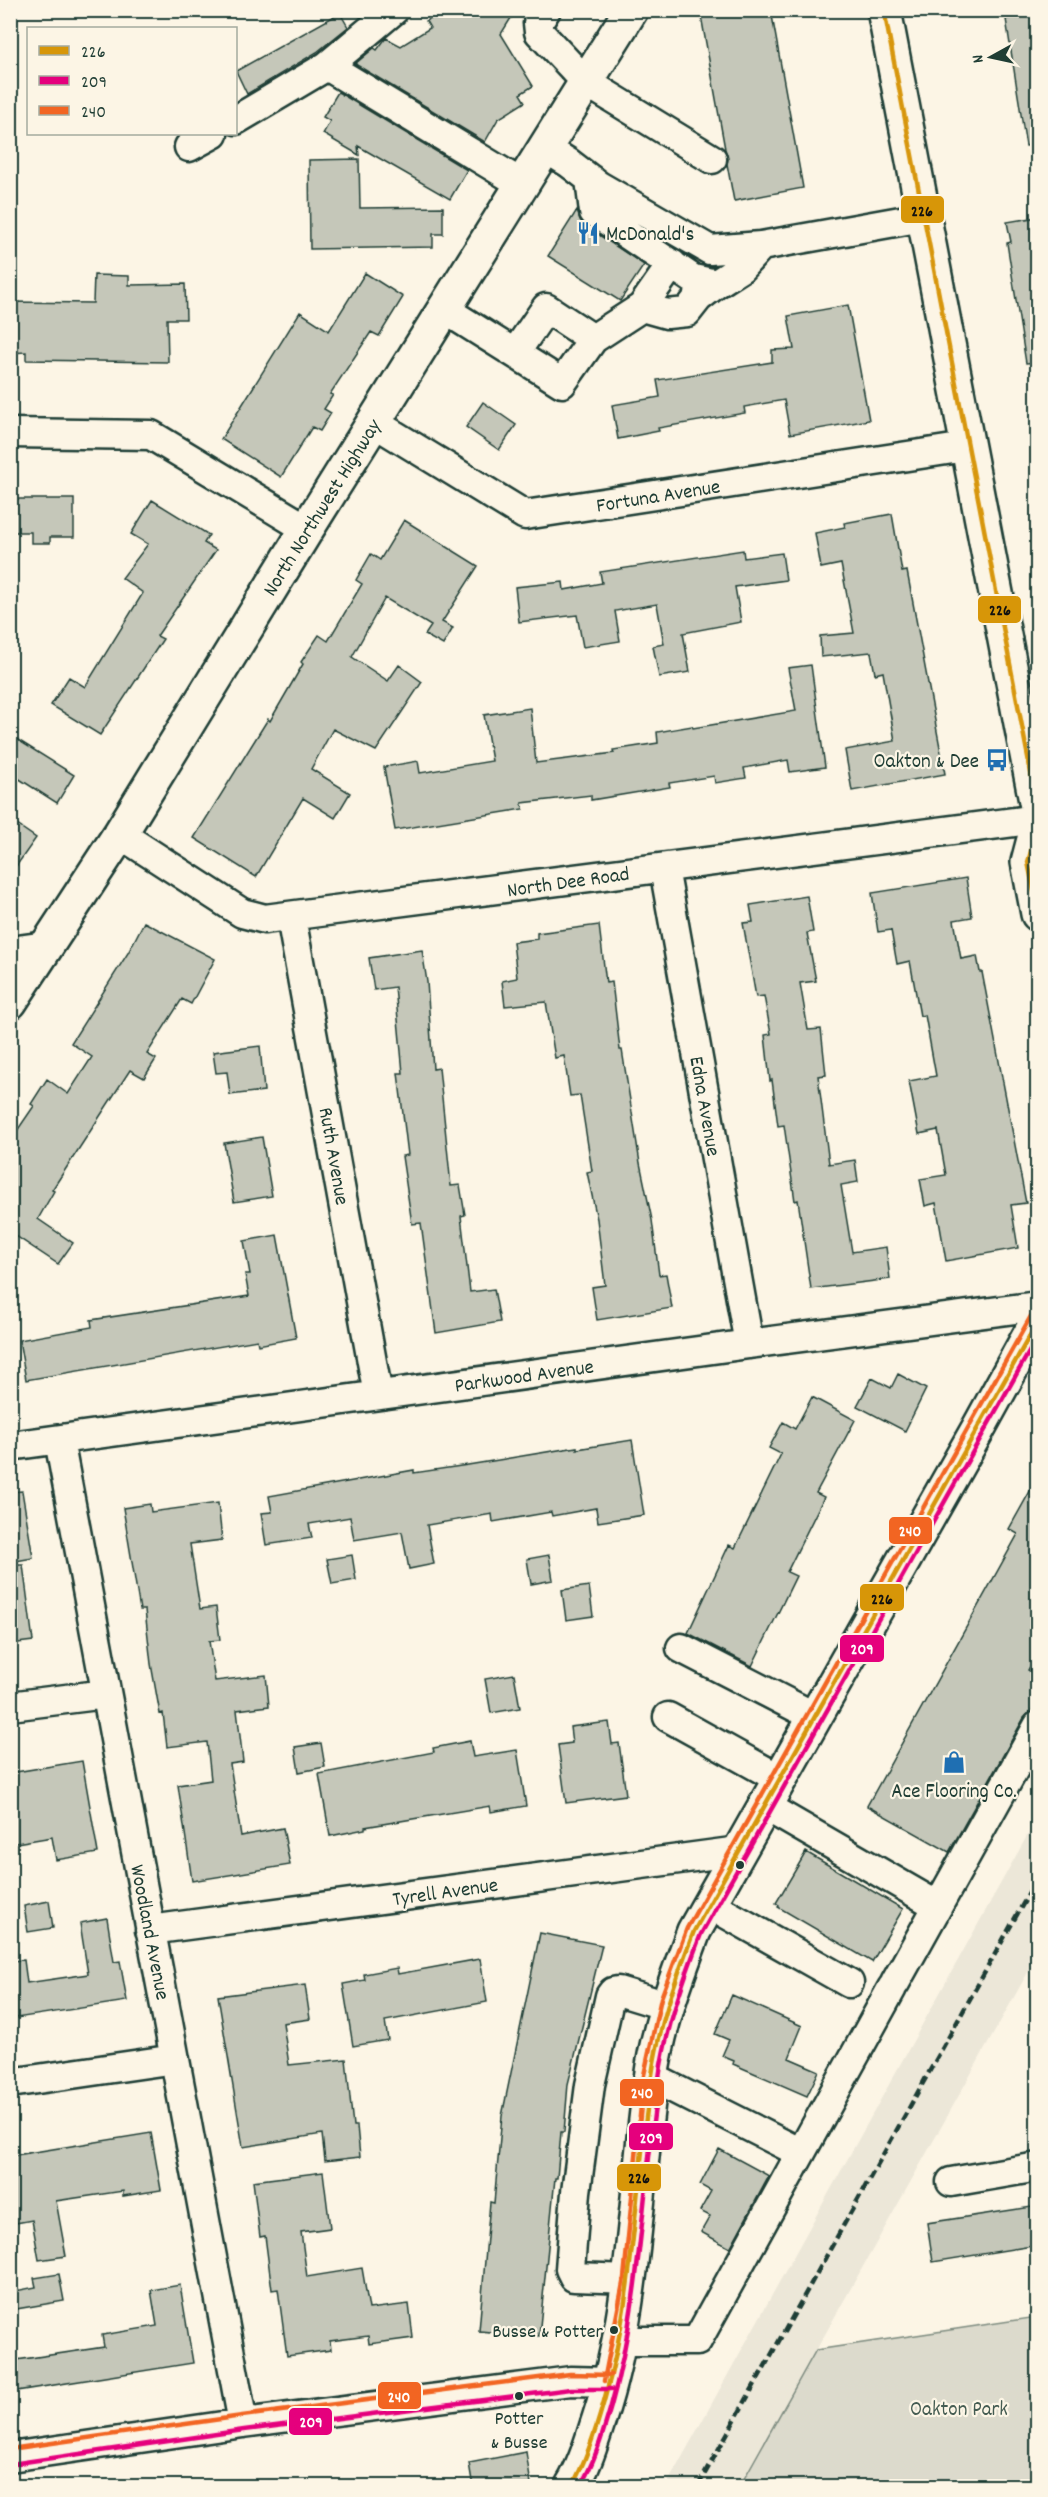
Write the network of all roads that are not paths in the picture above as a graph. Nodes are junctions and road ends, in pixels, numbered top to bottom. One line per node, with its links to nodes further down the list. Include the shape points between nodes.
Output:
1 (394, 10): 5 (street)
2 (546, 10): 6 (street, via 538,23 539,32)
3 (631, 10): 6 (main road, North Northwest Highway)
4 (884, 10): 12 (main road)
5 (327, 66): 7 (street); 11 (street)
6 (586, 82): 8 (main road, North Northwest Highway); 9 (street)
7 (237, 119)
8 (544, 148): 10 (street); 11 (main road, North Northwest Highway)
9 (712, 159)
10 (594, 182): 13 (street, via 710,250); 14 (street, via 594,212)
11 (522, 184): 17 (main road, North Northwest Highway)
12 (923, 217): 13 (street); 22 (main road)
13 (761, 246): 15 (street, via 741,268)
14 (672, 264): 15 (street, via 693,279); 16 (street)
15 (716, 284): 16 (street, via 687,312 667,314)
16 (642, 307): 18 (street)
17 (444, 309): 19 (street); 20 (main road, North Northwest Highway)
18 (593, 339): 19 (street, via 546,308); 19 (street, via 562,383)
19 (515, 352)
20 (373, 422): 22 (street, Fortuna Avenue, via 525,515); 23 (main road, North Northwest Highway)
21 (10, 433): 23 (street, via 151,435)
22 (966, 447): 24 (main road)
23 (307, 529): 27 (main road, North Northwest Highway)
24 (1038, 812)
25 (1038, 819): 28 (street, North Dee Road)
26 (1038, 824): 29 (main road, via 1028,862)
27 (120, 834): 30 (street, North Dee Road, via 242,913 265,919); 31 (main road, North Northwest Highway)
28 (664, 868): 30 (street, North Dee Road); 36 (street, Edna Avenue)
29 (1038, 914)
30 (291, 917): 37 (street, Ruth Avenue)
31 (46, 946): 32 (street); 33 (main road, North Northwest Highway)
32 (10, 951)
33 (10, 1002)
34 (1038, 1306): 36 (street, Parkwood Avenue)
35 (1038, 1320): 43 (main road)
36 (749, 1344): 37 (street, Parkwood Avenue)
37 (378, 1395): 38 (street, Parkwood Avenue)
38 (58, 1440): 39 (street, Parkwood Avenue); 41 (street, Woodland Avenue)
39 (10, 1446)
40 (681, 1648): 43 (street)
41 (106, 1694): 42 (street); 50 (street, Woodland Avenue)
42 (10, 1706)
43 (815, 1716): 46 (main road)
44 (668, 1717): 46 (street)
45 (1038, 1726): 49 (street)
46 (773, 1793): 47 (main road); 49 (street)
47 (739, 1851): 48 (main road); 50 (street, Tyrell Avenue)
48 (709, 1904): 51 (street); 52 (main road, via 694,1931)
49 (938, 1906): 56 (street)
50 (150, 1930): 53 (street, Woodland Avenue)
51 (849, 1983)
52 (667, 2006): 54 (main road); 59 (street, via 618,1991 610,1996 590,2085 577,2180 571,2274)
53 (175, 2059): 55 (street); 62 (street, Woodland Avenue)
54 (651, 2077): 56 (street); 59 (main road)
55 (10, 2083)
56 (801, 2153): 60 (street, via 697,2341)
57 (1038, 2167): 58 (street)
58 (951, 2182)
59 (631, 2279): 60 (main road)
60 (620, 2341): 61 (main road)
61 (611, 2382): 62 (street, via 571,2381); 64 (main road, via 583,2467)
62 (243, 2423): 63 (street)
63 (10, 2457)
64 (572, 2487)

